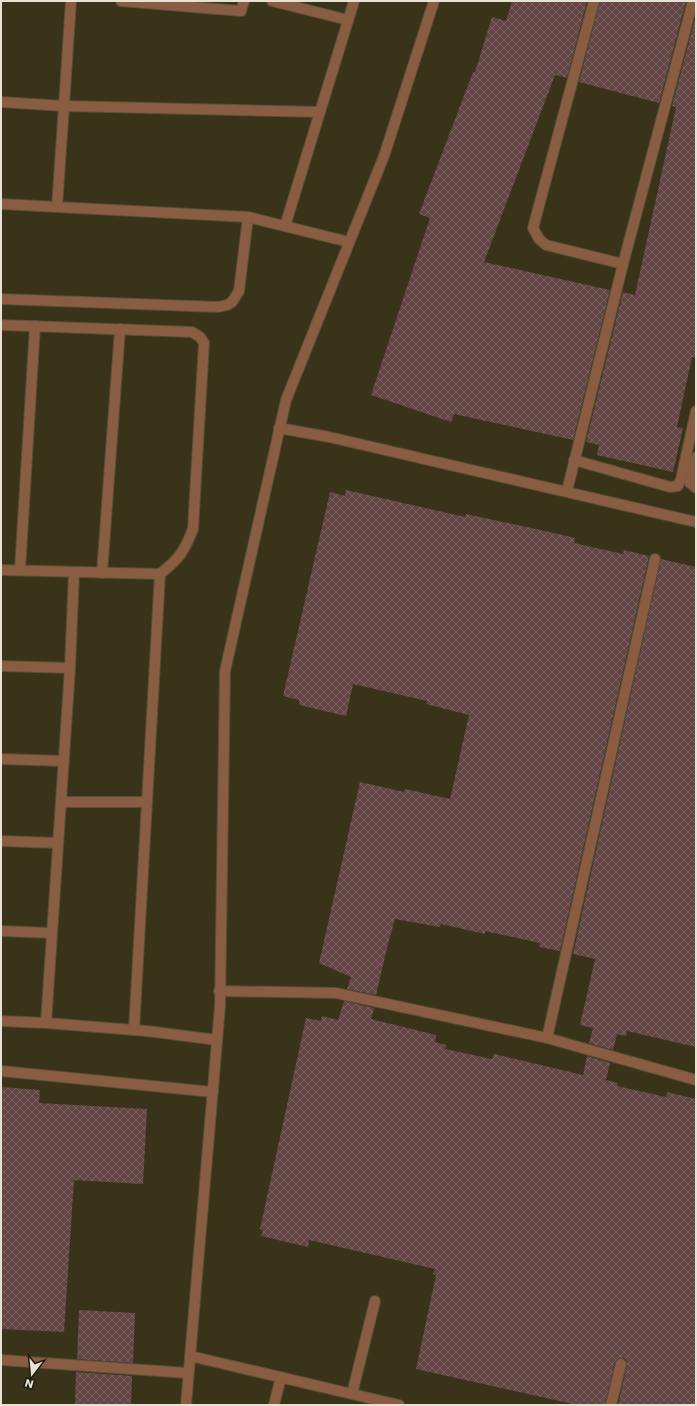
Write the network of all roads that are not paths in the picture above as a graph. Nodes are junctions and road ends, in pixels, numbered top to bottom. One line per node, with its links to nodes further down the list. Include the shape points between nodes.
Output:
1 (71, 1): 12 (street)
2 (121, 1): 9 (street)
3 (244, 1): 9 (street, via 241,11)
4 (272, 1): 10 (street)
5 (354, 1): 10 (street)
6 (434, 1): 18 (street, via 384,156)
7 (594, 1): 19 (street, via 533,228 546,245)
8 (693, 1): 19 (street)
9 (176, 3)
10 (348, 20): 13 (street)
11 (1, 102): 12 (street)
12 (64, 106): 13 (street); 15 (street)
13 (320, 112): 17 (street)
14 (1, 204): 15 (street)
15 (57, 207): 16 (street)
16 (248, 217): 17 (street); 20 (street, via 239,291 227,305 218,307)
17 (284, 226): 18 (street)
18 (349, 242): 25 (street, via 286,400)
19 (623, 264): 27 (street)
20 (1, 299)
21 (1, 325): 22 (street)
22 (35, 326): 23 (street); 33 (street)
23 (120, 329): 35 (street); 36 (street, via 192,332 204,343 193,529 186,547 176,561)
24 (696, 410): 27 (street, via 678,486 670,487)
25 (280, 428): 29 (street); 47 (street, via 225,671)
26 (696, 457): 28 (street, via 690,483)
27 (574, 460): 29 (street)
28 (696, 488)
29 (567, 491): 30 (street)
30 (696, 522)
31 (655, 559): 51 (street)
32 (1, 570): 33 (street)
33 (20, 570): 34 (street)
34 (74, 572): 35 (street); 38 (street)
35 (102, 573): 36 (street)
36 (160, 574): 42 (street)
37 (1, 666): 38 (street)
38 (70, 668): 40 (street)
39 (1, 759): 40 (street)
40 (64, 761): 41 (street)
41 (61, 802): 42 (street); 44 (street)
42 (146, 802): 50 (street)
43 (1, 841): 44 (street)
44 (58, 842): 46 (street)
45 (1, 931): 46 (street)
46 (52, 933): 49 (street)
47 (220, 991): 51 (street, via 336,993); 52 (street)
48 (1, 1021): 49 (street)
49 (46, 1023): 50 (street)
50 (134, 1030): 52 (street)
51 (547, 1038): 54 (street)
52 (217, 1040): 55 (street)
53 (1, 1072): 55 (street)
54 (696, 1080)
55 (213, 1092): 57 (street)
56 (375, 1301): 62 (street)
57 (190, 1356): 60 (street); 61 (street)
58 (1, 1360): 60 (street)
59 (621, 1364): 66 (street)
60 (188, 1373): 63 (street)
61 (281, 1377): 62 (street); 64 (street)
62 (352, 1394): 65 (street)
63 (186, 1405)
64 (274, 1405)
65 (399, 1405)
66 (611, 1405)

